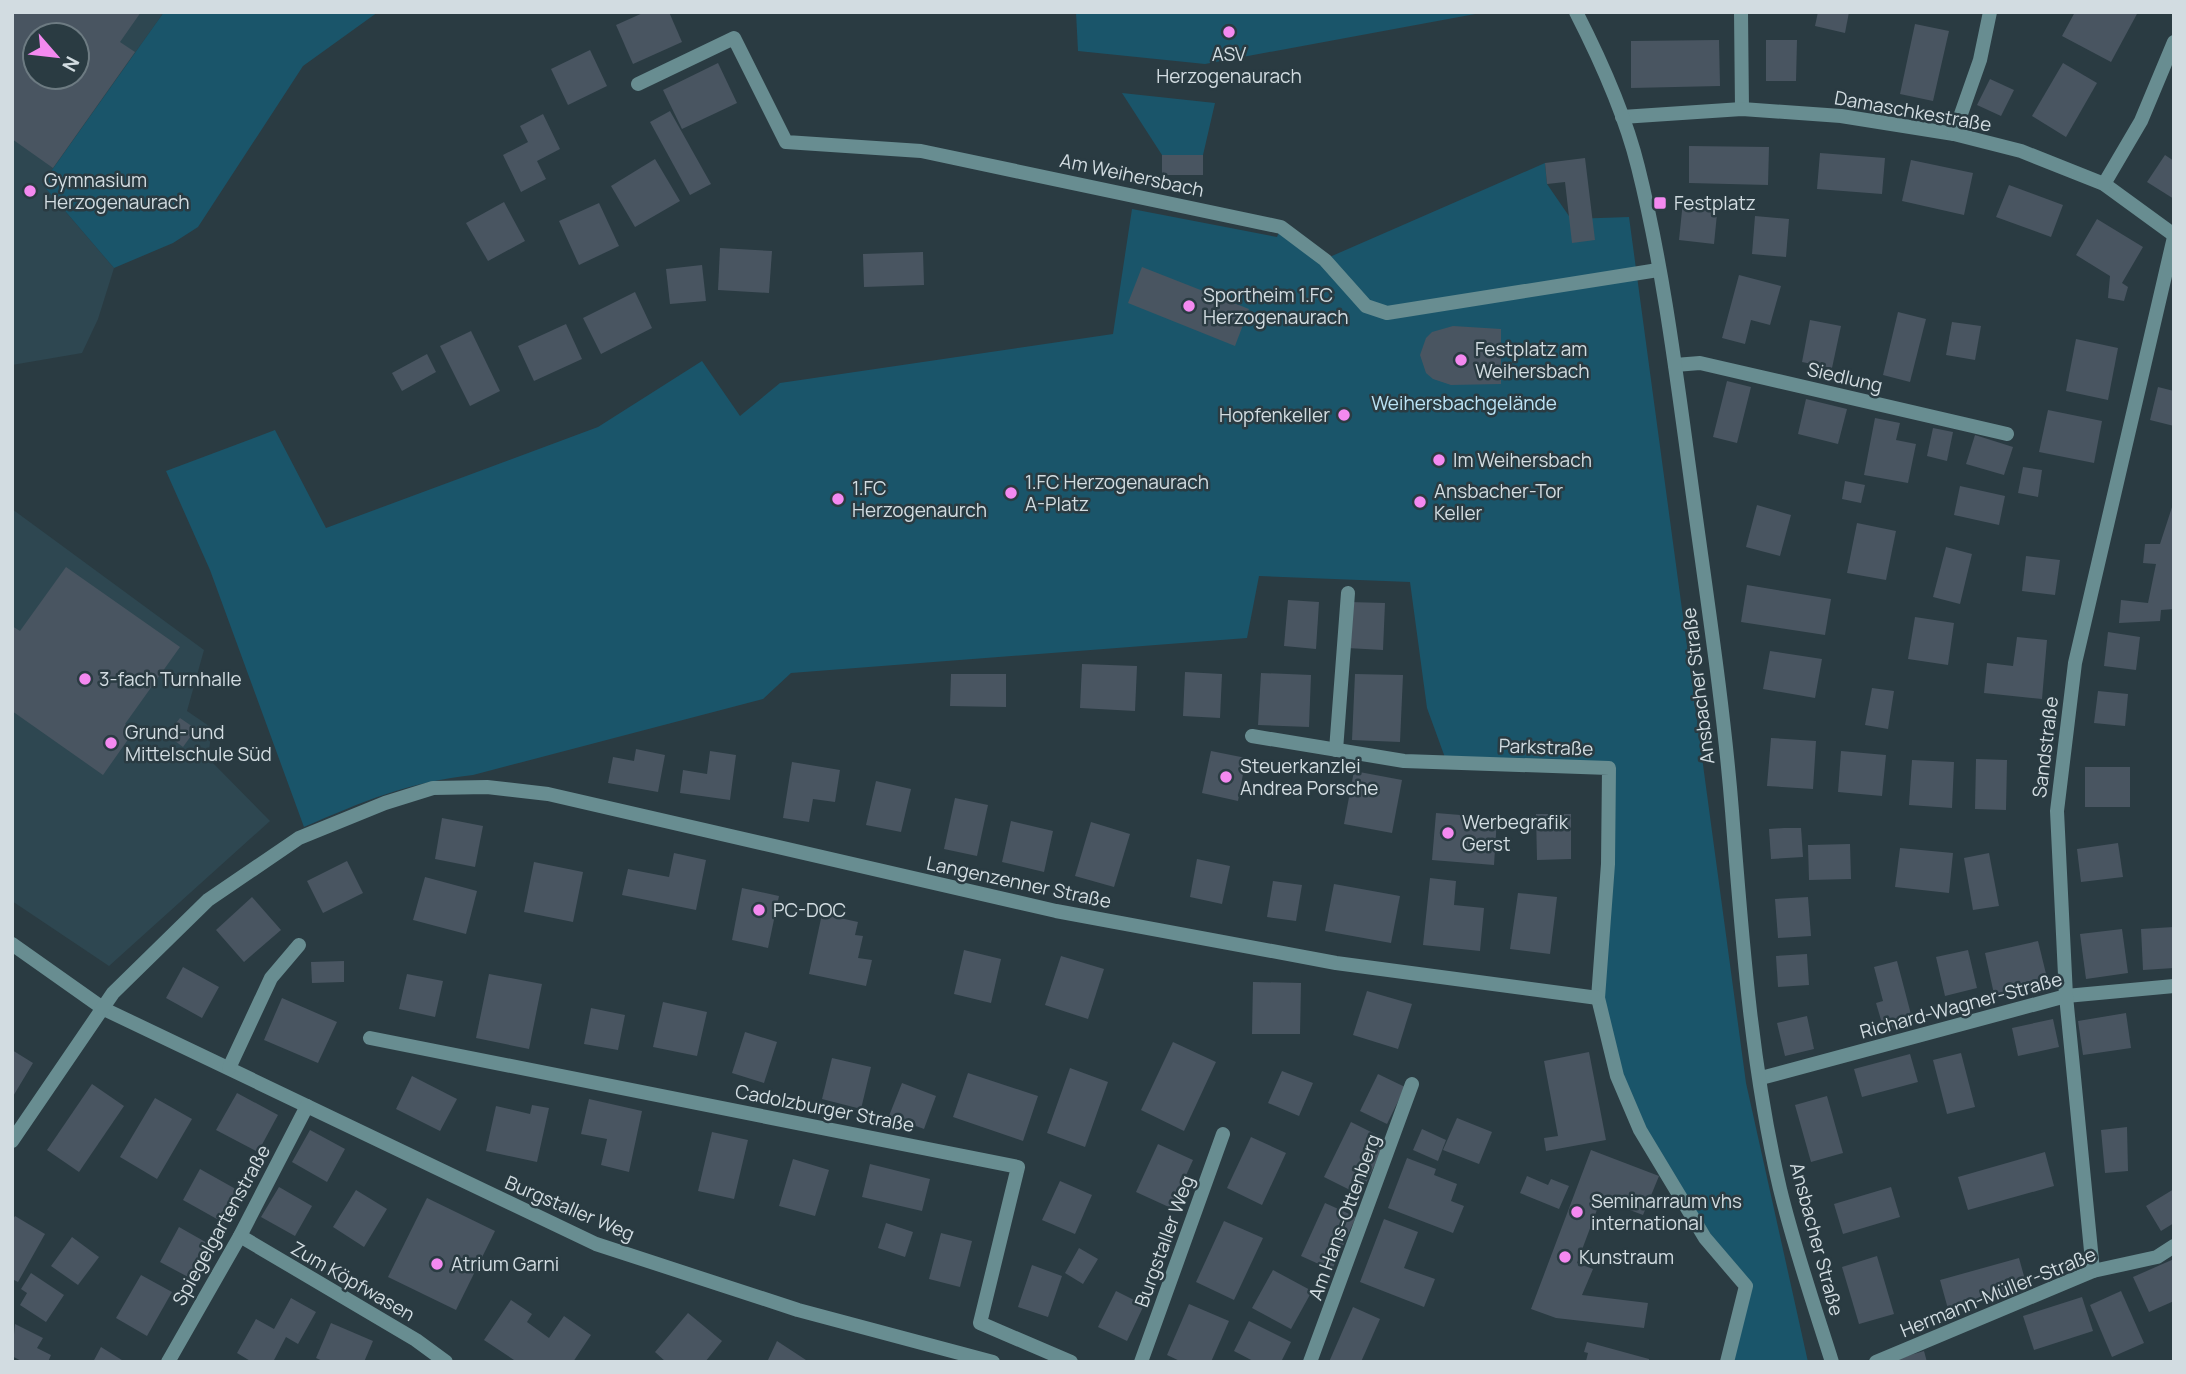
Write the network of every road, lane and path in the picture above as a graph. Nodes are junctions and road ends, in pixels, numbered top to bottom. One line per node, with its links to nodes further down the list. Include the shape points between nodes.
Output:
1 (1576, 12): 7 (street, Ansbacher Straße)
2 (1741, 12): 6 (street)
3 (1990, 12): 8 (street, via 1980,60)
4 (2174, 42): 9 (street, via 2141,121)
5 (638, 84): 11 (street, Am Weihersbach, via 734,38 786,142 921,151 1281,227 1325,260 1366,306 1387,313)
6 (1742, 108): 7 (street, Damaschkestraße); 8 (street, Damaschkestraße, via 1841,116)
7 (1622, 117): 11 (street, Ansbacher Straße, via 1638,166)
8 (1954, 134): 9 (street, Damaschkestraße, via 2021,151)
9 (2104, 184): 10 (street, Damaschkestraße)
10 (2174, 236): 20 (street, Sandstraße, via 2075,663 2057,811)
11 (1658, 270): 12 (street, Ansbacher Straße)
12 (1675, 365): 13 (street, Siedlung, via 1700,363); 25 (street, Ansbacher Straße, via 1710,622 1732,810 1738,914)
13 (2007, 434)
14 (1348, 593): 16 (street)
15 (1252, 736): 16 (street, Parkstraße)
16 (1336, 750): 21 (street, Parkstraße, via 1404,761 1609,768 1608,864)
17 (12, 944): 22 (street, Burgstaller Weg)
18 (299, 944): 24 (street, via 271,978)
19 (2174, 986): 20 (street, Richard-Wagner-Straße)
20 (2066, 996): 25 (street, Richard-Wagner-Straße); 32 (street, Sandstraße)
21 (1598, 999): 22 (street, Langenzenner Straße, via 1336,963 1056,911 548,794 487,787 433,789 299,838 208,900 113,993); 39 (street, via 1617,1076 1640,1130 1705,1238 1746,1286)
22 (104, 1009): 24 (street, Burgstaller Weg); 29 (street, Langenzenner Straße)
23 (370, 1038): 36 (street, Cadolzburger Straße, via 1018,1167 980,1323)
24 (229, 1068): 27 (street, Burgstaller Weg)
25 (1761, 1078): 40 (street, Ansbacher Straße, via 1780,1188)
26 (1412, 1084): 38 (street, Am Hans-Ottenberg)
27 (307, 1106): 30 (street, Spiegelgartenstraße); 35 (street, Burgstaller Weg, via 596,1244 798,1310)
28 (1223, 1134): 37 (street, Burgstaller Weg)
29 (12, 1141)
30 (240, 1236): 33 (street, Spiegelgartenstraße); 34 (street, Zum Köpfwasen)
31 (2174, 1246): 32 (street, Hermann-Müller-Straße, via 2157,1257)
32 (2093, 1272): 41 (street, Hermann-Müller-Straße)
33 (168, 1362)
34 (446, 1362)
35 (993, 1362)
36 (1070, 1362)
37 (1141, 1362)
38 (1310, 1362)
39 (1727, 1362)
40 (1832, 1362)
41 (1876, 1362)

